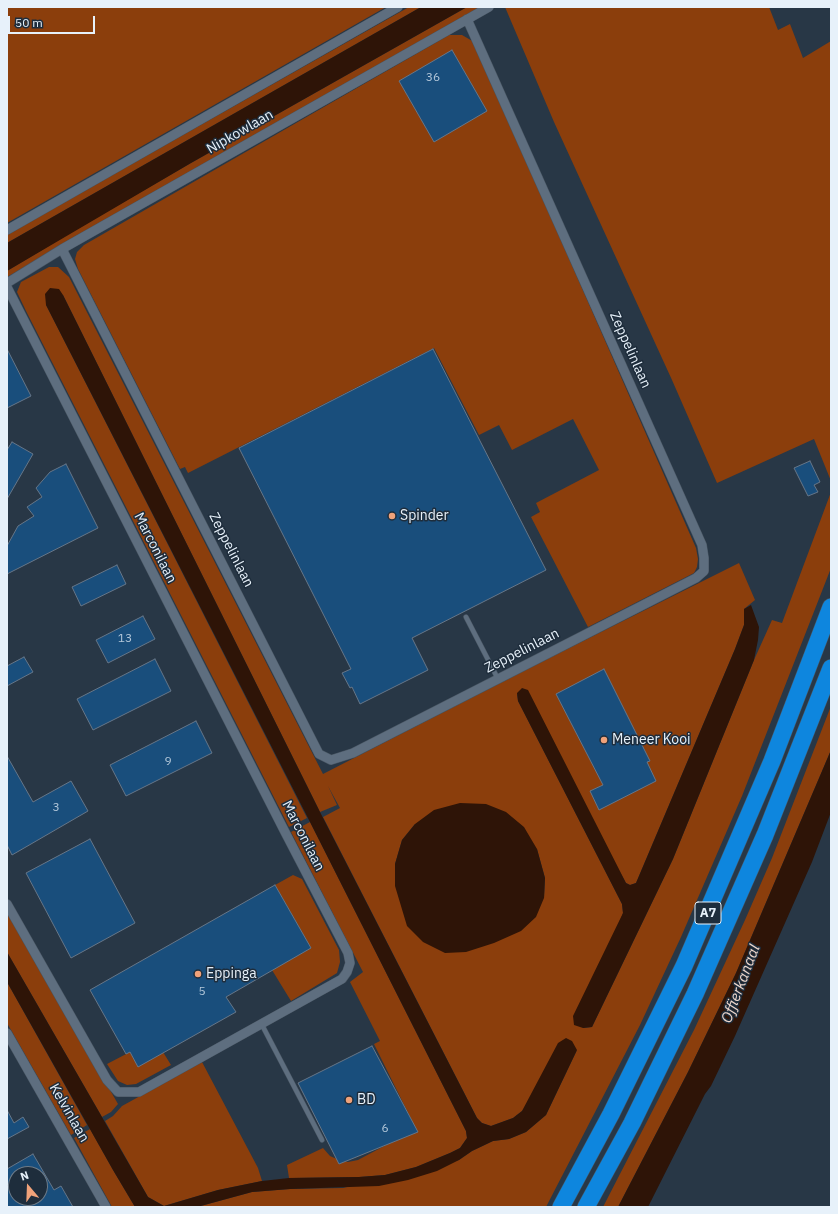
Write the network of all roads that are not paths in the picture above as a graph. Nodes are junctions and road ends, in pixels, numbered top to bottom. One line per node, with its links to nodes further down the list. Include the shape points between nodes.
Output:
1 (398, 7): 4 (street, Nipkowlaan)
2 (489, 7): 3 (street, Nipkowlaan)
3 (467, 19): 5 (street, Nipkowlaan); 11 (street, Zeppelinlaan, via 702,545 704,558 704,571 696,578)
4 (7, 230)
5 (62, 249): 6 (street, Nipkowlaan); 11 (street, Zeppelinlaan, via 319,754 331,760 353,753)
6 (7, 283)
7 (7, 287): 13 (street, Marconilaan, via 348,954 350,963 342,979)
8 (831, 607): 17 (highway, A7, via 772,761 684,966 611,1114)
9 (466, 617): 11 (lane)
10 (831, 668): 18 (highway, A7, via 765,835 695,994 632,1123)
11 (498, 679)
12 (7, 904): 13 (street, Marconilaan, via 107,1080 118,1092 139,1092)
13 (261, 1023): 15 (lane)
14 (7, 1034): 16 (street, Kelvinlaan)
15 (322, 1140)
16 (106, 1207)
17 (560, 1207)
18 (586, 1207)

